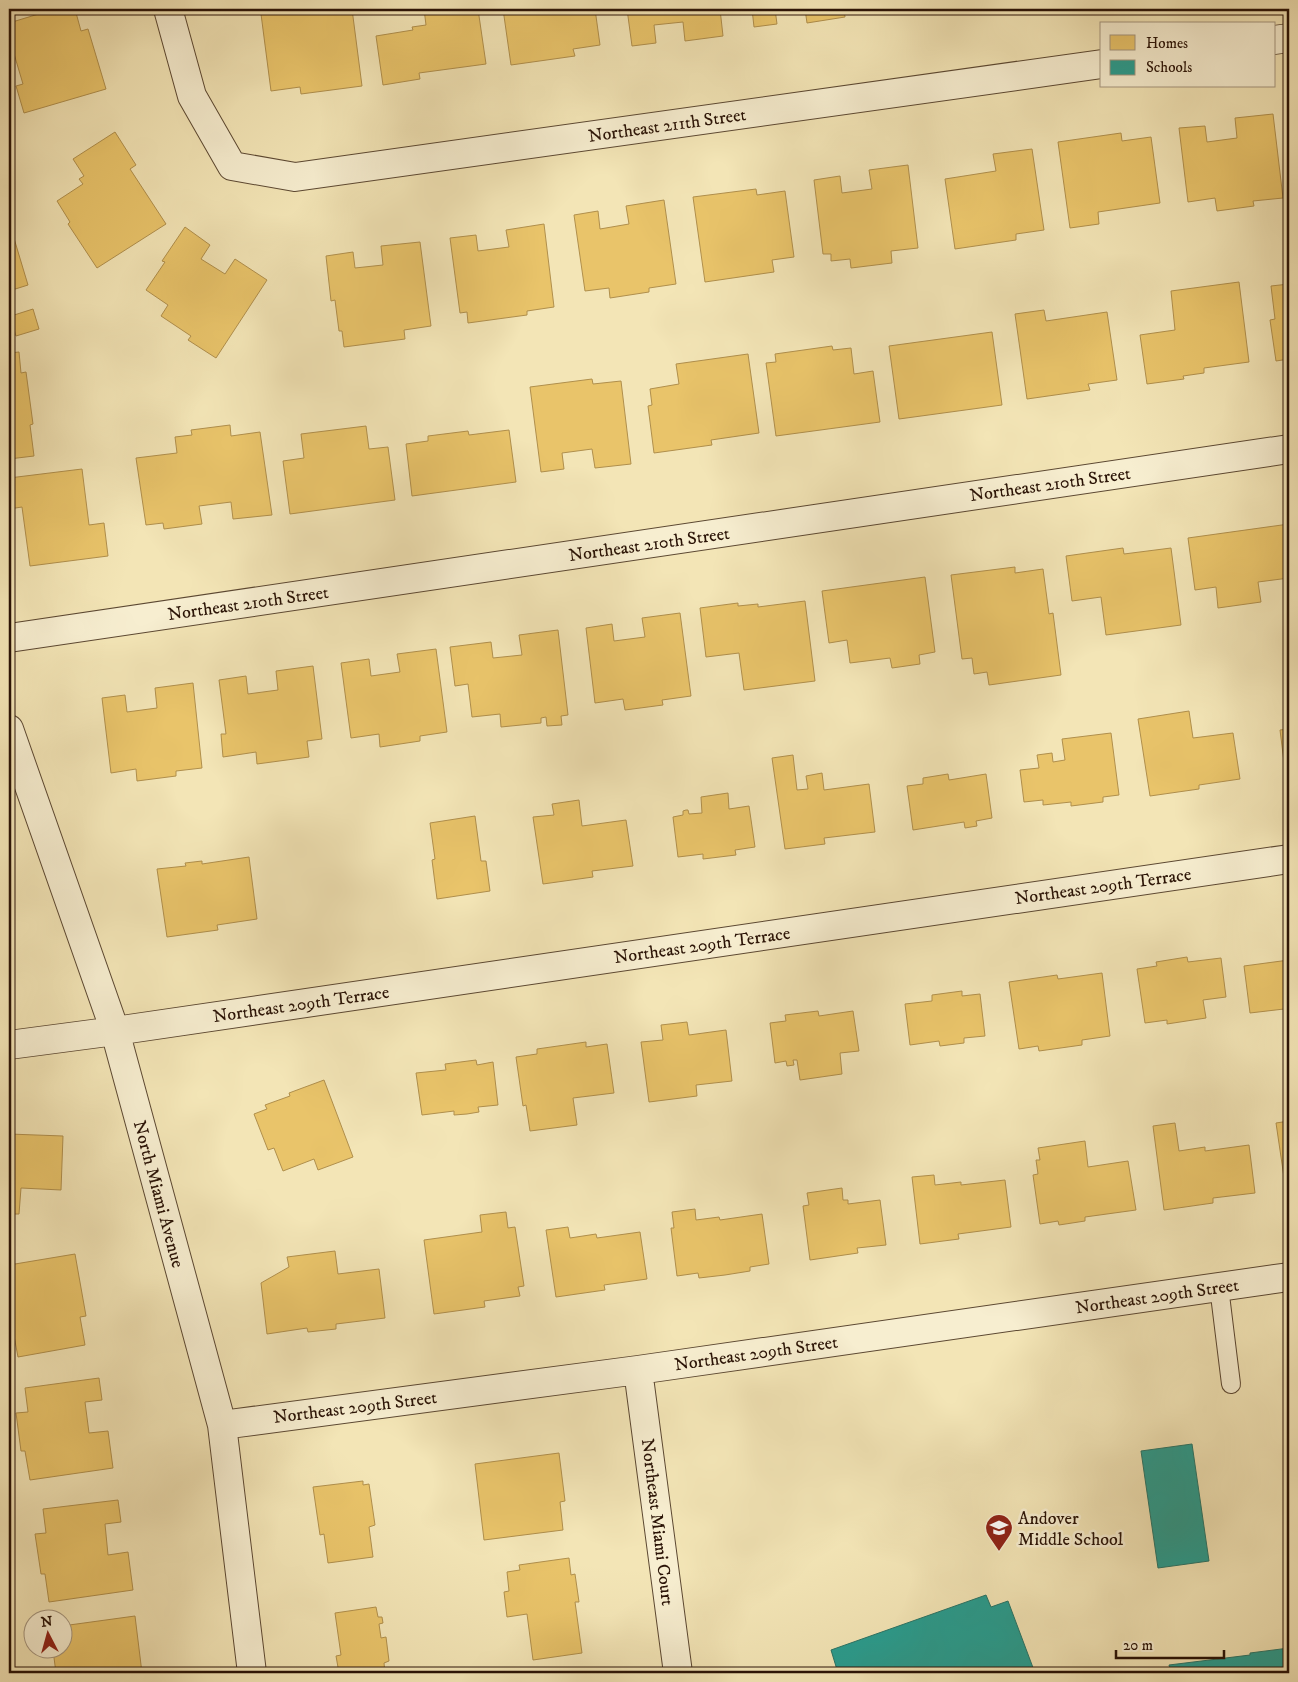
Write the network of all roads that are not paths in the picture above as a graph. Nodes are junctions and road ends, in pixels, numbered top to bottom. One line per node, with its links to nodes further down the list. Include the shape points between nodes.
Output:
1 (168, 9): 4 (street, Northeast 211th Street, via 192,96 232,166 295,177)
2 (1289, 38): 3 (street)
3 (1276, 40)
4 (1100, 64)
5 (1289, 449): 6 (street, Northeast 210th Street)
6 (9, 638)
7 (9, 729): 9 (street, North Miami Avenue)
8 (1289, 859): 9 (street, Northeast 209th Terrace)
9 (115, 1031): 10 (street, Northeast 209th Terrace); 15 (street, North Miami Avenue)
10 (9, 1045)
11 (1289, 1277): 12 (street, Northeast 209th Street)
12 (1219, 1287): 13 (street, Northeast 209th Street); 14 (lane)
13 (638, 1370): 15 (street, Northeast 209th Street); 17 (street, Northeast Miami Court)
14 (1231, 1384)
15 (222, 1425): 16 (street, North Miami Avenue)
16 (252, 1673)
17 (678, 1673)

